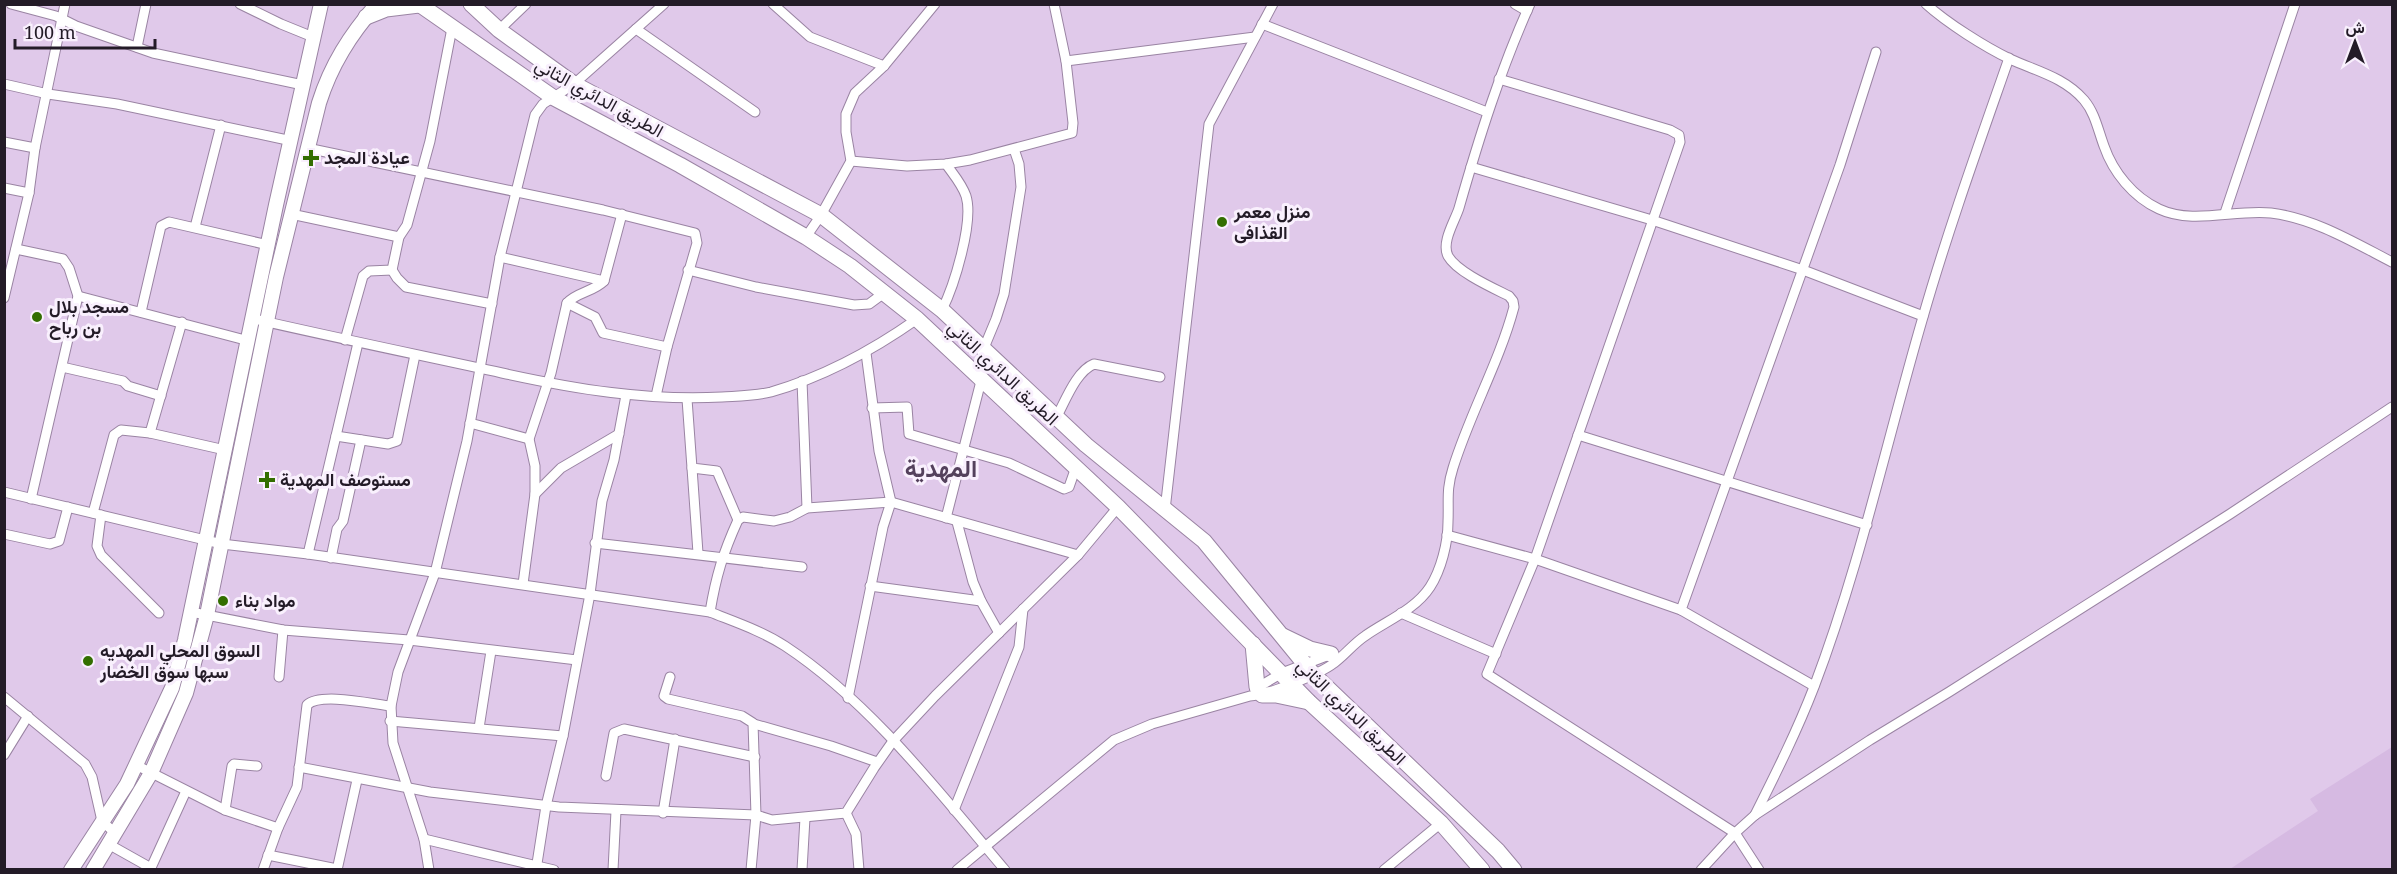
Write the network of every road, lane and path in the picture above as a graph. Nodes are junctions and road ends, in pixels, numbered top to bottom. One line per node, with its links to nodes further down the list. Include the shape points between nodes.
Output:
1 (11, 4): 20 (street)
2 (65, 4): 20 (street)
3 (146, 4): 27 (street)
4 (240, 4): 25 (street)
5 (321, 4): 25 (main road)
6 (377, 4): 19 (main road)
7 (471, 4): 24 (main road, الطريق الدائري الثاني)
8 (526, 4): 24 (street)
9 (664, 4): 23 (street)
10 (773, 4): 31 (street, via 810,37)
11 (1054, 4): 30 (street)
12 (1273, 4): 21 (street)
13 (1515, 4): 18 (street)
14 (1926, 4): 29 (street)
15 (2295, 4): 53 (street)
16 (419, 5): 19 (main road); 22 (main road, الطريق الدائري الثاني)
17 (931, 6): 31 (street)
18 (1528, 8): 32 (street)
19 (366, 17): 44 (main road, via 333,66)
20 (64, 20): 27 (street); 36 (street)
21 (1262, 24): 26 (street); 39 (street)
22 (452, 28): 37 (main road, الطريق الدائري الثاني); 49 (street)
23 (636, 29): 34 (street); 38 (street)
24 (499, 30): 34 (main road, الطريق الدائري الثاني)
25 (313, 37): 35 (main road)
26 (1255, 37): 30 (street); 119 (street, via 1209,124)
27 (137, 47): 35 (street)
28 (1875, 52): 67 (street)
29 (2009, 58): 53 (street, via 2041,70 2070,87 2085,102 2113,164 2129,188 2143,199 2183,216); 76 (street)
30 (1066, 61): 45 (street, via 1072,132)
31 (884, 66): 46 (street, via 855,93 848,107 846,132)
32 (1499, 79): 39 (street); 57 (street, via 1679,135 1680,142)
33 (4, 84): 36 (street)
34 (574, 84): 37 (street); 56 (main road, الطريق الدائري الثاني)
35 (303, 85): 41 (main road)
36 (48, 94): 40 (street); 43 (street)
37 (554, 98): 51 (street, via 534,115); 60 (main road, الطريق الدائري الثاني)
38 (755, 112)
39 (1487, 112): 48 (street)
40 (221, 125): 41 (street); 58 (street)
41 (292, 141): 61 (main road)
42 (4, 142): 43 (street)
43 (35, 148): 52 (street)
44 (307, 148): 49 (street); 54 (main road)
45 (1014, 149): 47 (street); 84 (street, via 1021,175 1020,193 1004,294)
46 (851, 161): 47 (street, via 907,166); 56 (street)
47 (946, 164): 74 (street, via 966,196 968,219 957,272)
48 (1471, 167): 57 (street); 126 (street, via 1447,240 1448,256 1469,274 1509,296 1514,307 1454,466 1446,504)
49 (422, 173): 51 (street); 59 (street, via 407,225)
50 (4, 188): 52 (street)
51 (517, 192): 55 (street); 63 (street)
52 (29, 193): 62 (street)
53 (2225, 213): 64 (street, via 2271,213 2304,221)
54 (291, 214): 59 (street); 78 (main road)
55 (622, 214): 66 (street, via 695,233 697,243); 68 (street)
56 (821, 215): 60 (street); 74 (main road, الطريق الدائري الثاني)
57 (1652, 220): 67 (street); 103 (street)
58 (195, 227): 61 (street); 75 (street, via 170,222 161,226)
59 (399, 237): 65 (street)
60 (806, 237): 69 (main road, الطريق الدائري الثاني)
61 (268, 245): 78 (main road)
62 (11, 254): 70 (street, via 63,259); 71 (street)
63 (500, 257): 68 (street); 73 (street)
64 (2392, 262)
65 (392, 270): 73 (street, via 406,287); 80 (street, via 369,270 363,276)
66 (688, 270): 69 (street, via 854,305 868,304); 83 (street)
67 (1803, 270): 76 (street); 111 (street)
68 (604, 281): 72 (street)
69 (884, 293): 77 (main road, الطريق الدائري الثاني)
70 (78, 296): 75 (street); 87 (street)
71 (4, 298)
72 (567, 303): 83 (street, via 595,317 603,333); 92 (street)
73 (492, 304): 88 (street)
74 (942, 310): 84 (main road, الطريق الدائري الثاني)
75 (141, 312): 79 (street)
76 (1923, 316): 124 (street)
77 (917, 319): 85 (street); 91 (main road, الطريق الدائري الثاني)
78 (261, 321): 80 (street); 81 (main road); 129 (main road)
79 (182, 322): 81 (street); 94 (street)
80 (345, 340): 82 (street)
81 (249, 341): 108 (main road)
82 (358, 343): 86 (street); 104 (street)
83 (667, 347): 95 (street)
84 (984, 348): 99 (main road, الطريق الدائري الثاني)
85 (866, 353): 90 (street); 98 (street)
86 (415, 355): 88 (street); 106 (street, via 397,441 388,444)
87 (62, 367): 94 (street, via 123,381); 114 (street)
88 (480, 369): 92 (street); 100 (street)
89 (1160, 377): 99 (street, via 1090,365)
90 (802, 381): 96 (street, via 748,396); 118 (street)
91 (981, 381): 107 (street); 109 (main road, الطريق الدائري الثاني)
92 (546, 383): 93 (street); 105 (street)
93 (626, 395): 95 (street); 102 (street)
94 (161, 396): 101 (street)
95 (656, 396): 96 (street)
96 (687, 399): 110 (street)
97 (2392, 407): 194 (street)
98 (872, 408): 107 (street, via 907,407 909,434); 115 (street)
99 (1056, 418): 119 (main road, الطريق الدائري الثاني)
100 (470, 423): 105 (street); 137 (street)
101 (150, 433): 108 (street); 120 (street, via 121,430 114,435)
102 (619, 434): 113 (street, via 561,468); 128 (street)
103 (1578, 435): 111 (street); 135 (street)
104 (336, 436): 106 (street); 130 (street)
105 (529, 439): 113 (street, via 535,465)
106 (361, 440): 134 (street)
107 (965, 449): 109 (street, via 1009,463 1064,489 1069,487); 121 (street)
108 (225, 450): 127 (main road)
109 (1076, 467): 117 (main road, الطريق الدائري الثاني)
110 (692, 468): 122 (street, via 717,471); 131 (street)
111 (1727, 480): 124 (street); 143 (street)
112 (4, 492): 114 (street)
113 (535, 494): 138 (street)
114 (31, 499): 116 (street)
115 (891, 502): 118 (street); 121 (street); 139 (street)
116 (68, 507): 120 (street); 125 (street, via 56,544)
117 (1118, 507): 132 (street); 153 (main road, الطريق الدائري الثاني)
118 (807, 508): 122 (street, via 774,521 743,517)
119 (1165, 510): 151 (main road, الطريق الدائري الثاني, via 1204,541)
120 (97, 514): 127 (street); 146 (street, via 96,546 101,555)
121 (946, 518): 123 (street)
122 (738, 520): 133 (street)
123 (957, 522): 132 (street); 141 (street)
124 (1867, 525): 163 (street)
125 (4, 534)
126 (1447, 535): 135 (street); 147 (street, via 1430,587)
127 (205, 540): 129 (street); 144 (main road)
128 (595, 543): 131 (street); 140 (street)
129 (222, 544): 130 (street); 148 (main road)
130 (308, 554): 134 (street)
131 (698, 554): 133 (street)
132 (1078, 555): 142 (street)
133 (722, 557): 136 (street); 145 (street)
134 (331, 558): 137 (street)
135 (1535, 559): 143 (street); 157 (street)
136 (802, 567)
137 (435, 573): 138 (street); 152 (street)
138 (524, 584): 140 (street)
139 (870, 586): 141 (street); 166 (street)
140 (590, 594): 145 (street); 158 (street)
141 (981, 601): 150 (street)
142 (1023, 609): 150 (street); 189 (street, via 1019,646)
143 (1681, 610): 163 (street)
144 (191, 612): 148 (street); 179 (main road, via 172,688)
145 (710, 612): 166 (street, via 783,645)
146 (159, 613)
147 (1401, 613): 154 (street); 157 (street)
148 (207, 615): 149 (street); 182 (main road, via 186,693)
149 (283, 630): 152 (street); 160 (street)
150 (999, 633): 175 (street)
151 (1278, 634): 156 (main road); 159 (main road, الطريق الدائري الثاني)
152 (409, 640): 155 (street); 168 (street)
153 (1253, 644): 162 (main road, الطريق الدائري الثاني); 164 (main road)
154 (1347, 650): 156 (street); 159 (street, via 1336,662)
155 (491, 651): 158 (street); 172 (street)
156 (1331, 654): 159 (street)
157 (1496, 654): 199 (street, via 1488,669 1489,677)
158 (577, 660): 173 (street)
159 (1309, 670): 162 (street); 220 (main road, الطريق الدائري الثاني)
160 (279, 677)
161 (670, 677): 171 (street, via 664,696 668,699 742,716)
162 (1287, 678): 164 (street); 167 (main road, الطريق الدائري الثاني)
163 (1814, 687): 194 (street)
164 (1256, 693): 167 (main road); 202 (street, via 1152,724 1114,740)
165 (4, 697): 169 (street)
166 (848, 698): 175 (street)
167 (1309, 702): 197 (main road, الطريق الدائري الثاني)
168 (391, 706): 170 (street); 181 (street, via 311,701)
169 (28, 716): 176 (street); 196 (street, via 85,764)
170 (390, 721): 172 (street); 185 (street)
171 (754, 724): 177 (street); 178 (street)
172 (479, 728): 173 (street)
173 (563, 736): 187 (street)
174 (675, 739): 177 (street); 183 (street, via 617,730); 191 (street)
175 (893, 741): 178 (street); 189 (street)
176 (4, 755)
177 (755, 757): 193 (street)
178 (877, 762): 192 (street)
179 (136, 765): 182 (street); 196 (main road)
180 (257, 766): 188 (street, via 232,766)
181 (299, 767): 184 (street); 198 (street, via 297,787)
182 (151, 773): 186 (street); 200 (main road)
183 (606, 776)
184 (357, 780): 185 (street); 206 (street)
185 (407, 787): 187 (street); 201 (street)
186 (186, 791): 188 (street); 205 (street)
187 (546, 806): 190 (street); 204 (street)
188 (225, 810): 198 (street)
189 (954, 810): 202 (street)
190 (616, 811): 191 (street); 212 (street)
191 (663, 813): 193 (street)
192 (846, 813): 195 (street); 215 (street, via 856,834)
193 (756, 815): 195 (street, via 772,820); 213 (street)
194 (1755, 815): 199 (street)
195 (805, 818): 214 (street)
196 (102, 821): 200 (street); 207 (main road)
197 (1441, 823): 218 (street); 219 (main road, الطريق الدائري الثاني)
198 (278, 828): 203 (street)
199 (1735, 833): 221 (street); 222 (street)
200 (113, 839): 205 (street); 208 (main road)
201 (424, 839): 204 (street); 210 (street)
202 (985, 846): 216 (street); 217 (street)
203 (268, 855): 206 (street); 209 (street)
204 (536, 867): 211 (street)
205 (151, 869)
206 (337, 869)
207 (71, 870)
208 (93, 870)
209 (263, 870)
210 (429, 870)
211 (554, 870)
212 (613, 870)
213 (751, 870)
214 (802, 870)
215 (859, 870)
216 (957, 870)
217 (1005, 870)
218 (1384, 870)
219 (1482, 870)
220 (1514, 870)
221 (1701, 870)
222 (1759, 870)

